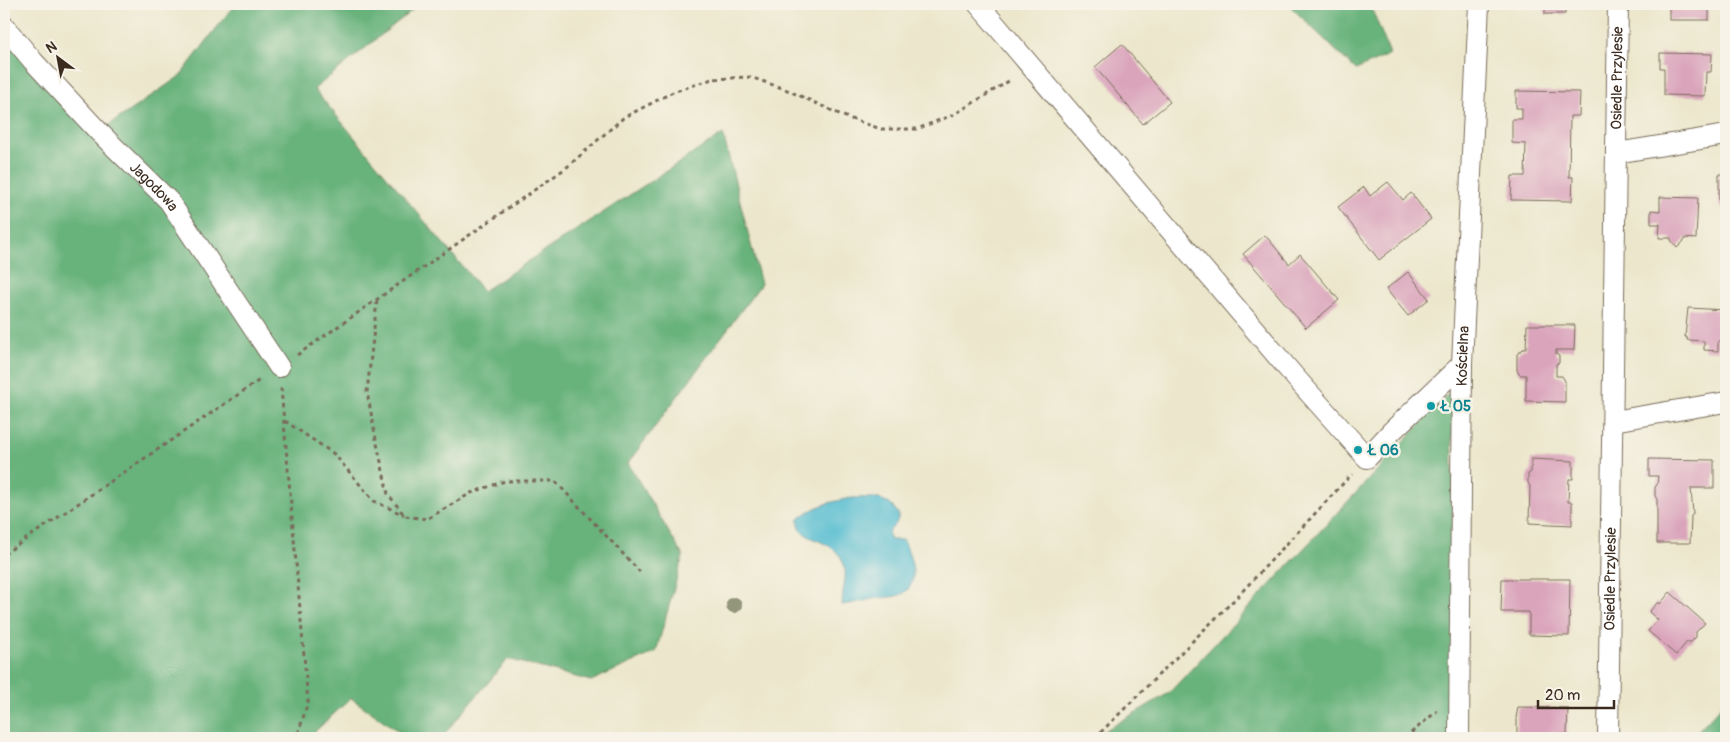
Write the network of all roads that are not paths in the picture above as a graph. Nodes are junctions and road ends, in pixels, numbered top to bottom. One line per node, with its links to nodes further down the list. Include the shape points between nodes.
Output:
1 (978, 4): 7 (street, via 1367,458)
2 (1479, 4): 7 (street, Kościelna)
3 (1618, 4): 6 (street, Osiedle Przylesie)
4 (4, 26): 8 (street, Jagodowa, via 92,125 169,201)
5 (1726, 135): 6 (street, Osiedle Przylesie)
6 (1616, 153): 10 (street, Osiedle Przylesie)
7 (1462, 364): 11 (street, Kościelna)
8 (280, 367)
9 (1726, 402): 10 (street)
10 (1613, 421): 12 (street, Osiedle Przylesie)
11 (1459, 738)
12 (1608, 738)

